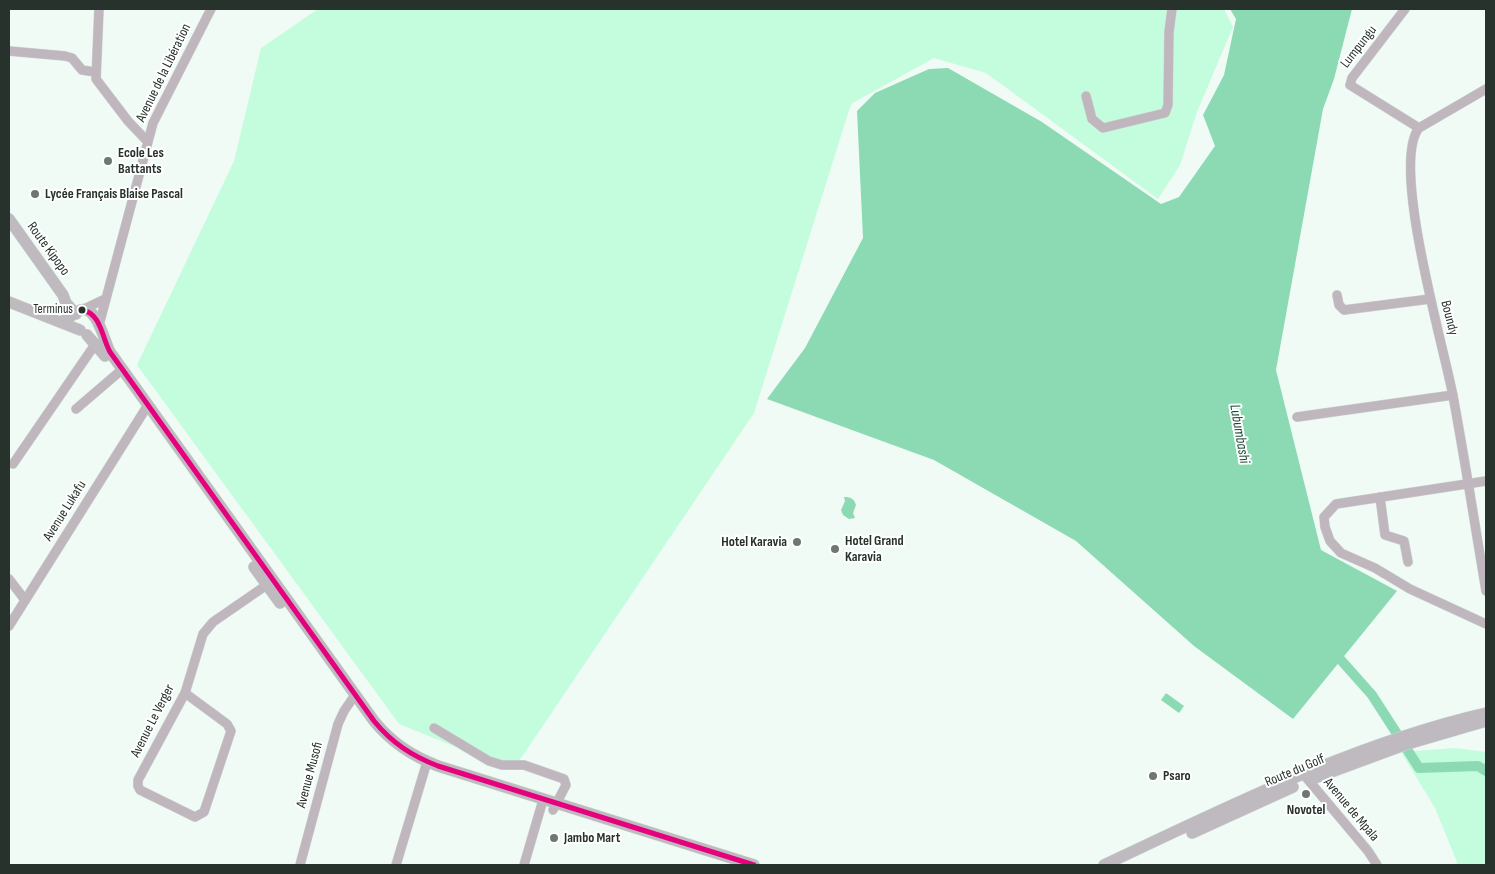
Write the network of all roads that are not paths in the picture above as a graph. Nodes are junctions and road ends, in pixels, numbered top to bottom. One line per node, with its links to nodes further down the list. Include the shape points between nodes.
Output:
1 (99, 9): 6 (street)
2 (211, 9): 10 (street, Avenue de la Libération, via 158,112)
3 (1172, 9): 8 (street, via 1165,113 1103,128 1092,119)
4 (1405, 9): 9 (street, Lumpungu, via 1350,85)
5 (9, 52): 6 (street, via 65,56 72,58 82,70)
6 (95, 72): 10 (street, via 99,85)
7 (1486, 89): 9 (street)
8 (1086, 96)
9 (1419, 128): 14 (street, Boundy, via 1412,147 1412,188)
10 (148, 142): 13 (street, Avenue de la Libération)
11 (9, 219): 16 (main road, Route Kipopo, via 66,302)
12 (1337, 295): 14 (street, via 1344,310)
13 (104, 299): 16 (street); 18 (street, Avenue de la Libération)
14 (1430, 299): 21 (street, Boundy)
15 (9, 302): 17 (main road)
16 (79, 312): 17 (main road); 18 (main road, via 92,313); 19 (main road, Route Kipopo, via 76,323)
17 (60, 322): 19 (main road)
18 (99, 326): 19 (main road, via 95,334); 22 (main road, via 110,352)
19 (87, 335): 20 (main road); 25 (street)
20 (118, 373): 22 (main road); 23 (street)
21 (1453, 395): 24 (street); 27 (street, Boundy)
22 (146, 408): 31 (main road); 33 (street, Avenue Lukafu)
23 (76, 409)
24 (1298, 417)
25 (13, 464)
26 (1486, 481): 27 (street)
27 (1467, 483): 28 (street); 32 (street, Boundy)
28 (1380, 497): 29 (street, via 1385,535 1404,541); 34 (street, via 1336,504 1328,510 1324,517 1325,527 1332,545 1341,553 1410,589)
29 (1408, 562)
30 (9, 579): 33 (street)
31 (270, 583): 36 (street, Avenue Le Verger, via 206,629); 37 (main road)
32 (1486, 591)
33 (25, 600): 35 (street, Avenue Lukafu)
34 (1486, 624)
35 (9, 626)
36 (185, 694): 36 (street, Avenue Le Verger, via 138,780 138,786 140,790 193,817 204,812 231,731)
37 (353, 698): 42 (main road, via 382,741 400,755); 47 (street, Avenue Musofi, via 338,724)
38 (1486, 713): 41 (main road)
39 (1486, 721): 41 (main road, Route du Golf)
40 (434, 728): 45 (street, via 488,761 524,765 564,779 566,785)
41 (1398, 743): 43 (main road, Route du Golf)
42 (426, 766): 44 (main road); 48 (street)
43 (1306, 778): 46 (main road, Route du Golf); 53 (street, Avenue de Mpala)
44 (542, 803): 45 (main road); 49 (street)
45 (554, 807): 50 (main road); 51 (main road)
46 (1118, 863): 52 (main road, Route du Golf)
47 (300, 865)
48 (396, 865)
49 (524, 865)
50 (734, 865)
51 (754, 865)
52 (1104, 865)
53 (1377, 865)

